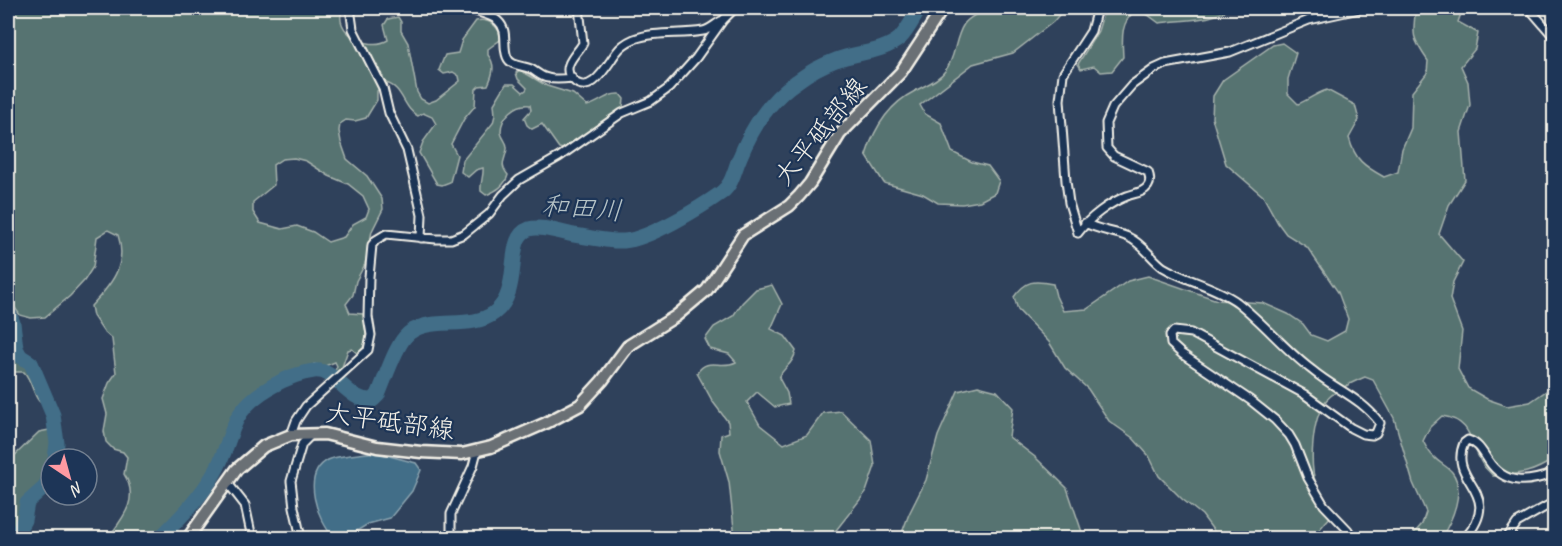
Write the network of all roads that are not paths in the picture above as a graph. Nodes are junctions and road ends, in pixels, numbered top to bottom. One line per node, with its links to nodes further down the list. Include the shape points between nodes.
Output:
1 (350, 8): 13 (street, via 353,28 383,88 388,113 407,150 422,215)
2 (468, 8): 11 (street, via 499,22 510,62 549,78)
3 (579, 8): 11 (street, via 583,43 570,62)
4 (735, 8): 9 (street)
5 (943, 8): 16 (main road, 大平砥部線, via 901,72 840,134 810,183 789,206 743,235 707,290 628,346 580,405)
6 (1097, 8): 12 (street, via 1091,31 1063,74 1060,100 1069,203 1078,233)
7 (1364, 8): 12 (street, via 1309,20 1241,49 1165,64 1132,85 1113,107 1106,123 1107,148 1114,156 1148,172 1150,181 1139,193 1110,205)
8 (1529, 8): 10 (street)
9 (723, 20): 11 (street, via 706,31 631,40 593,81 578,84); 13 (street, via 696,58 660,95 622,113 519,180 489,214 464,234 452,239)
10 (1554, 37)
11 (572, 78)
12 (1085, 223): 24 (street, via 1128,236 1162,266 1238,303 1307,366 1371,411 1380,423 1372,435 1351,428 1304,394 1200,337 1183,331 1170,335 1171,344 1182,354 1250,400 1289,435 1324,505)
13 (422, 238): 15 (street, via 386,234 375,240 368,350 306,406)
14 (314, 433): 15 (main road, 大平砥部線); 16 (main road, 大平砥部線, via 410,451); 22 (street, via 302,444 291,481)
15 (291, 435): 18 (main road, 大平砥部線, via 264,447)
16 (477, 451): 23 (street, via 451,514)
17 (1554, 473): 25 (street, via 1526,482 1515,480 1491,464 1477,445 1464,442 1463,467 1478,495 1481,511 1476,526)
18 (227, 482): 20 (main road, 大平砥部線); 21 (street, via 245,505)
19 (1554, 502): 26 (street, via 1517,523)
20 (188, 538)
21 (252, 538)
22 (301, 538)
23 (451, 538)
24 (1352, 538)
25 (1465, 538)
26 (1507, 538)

